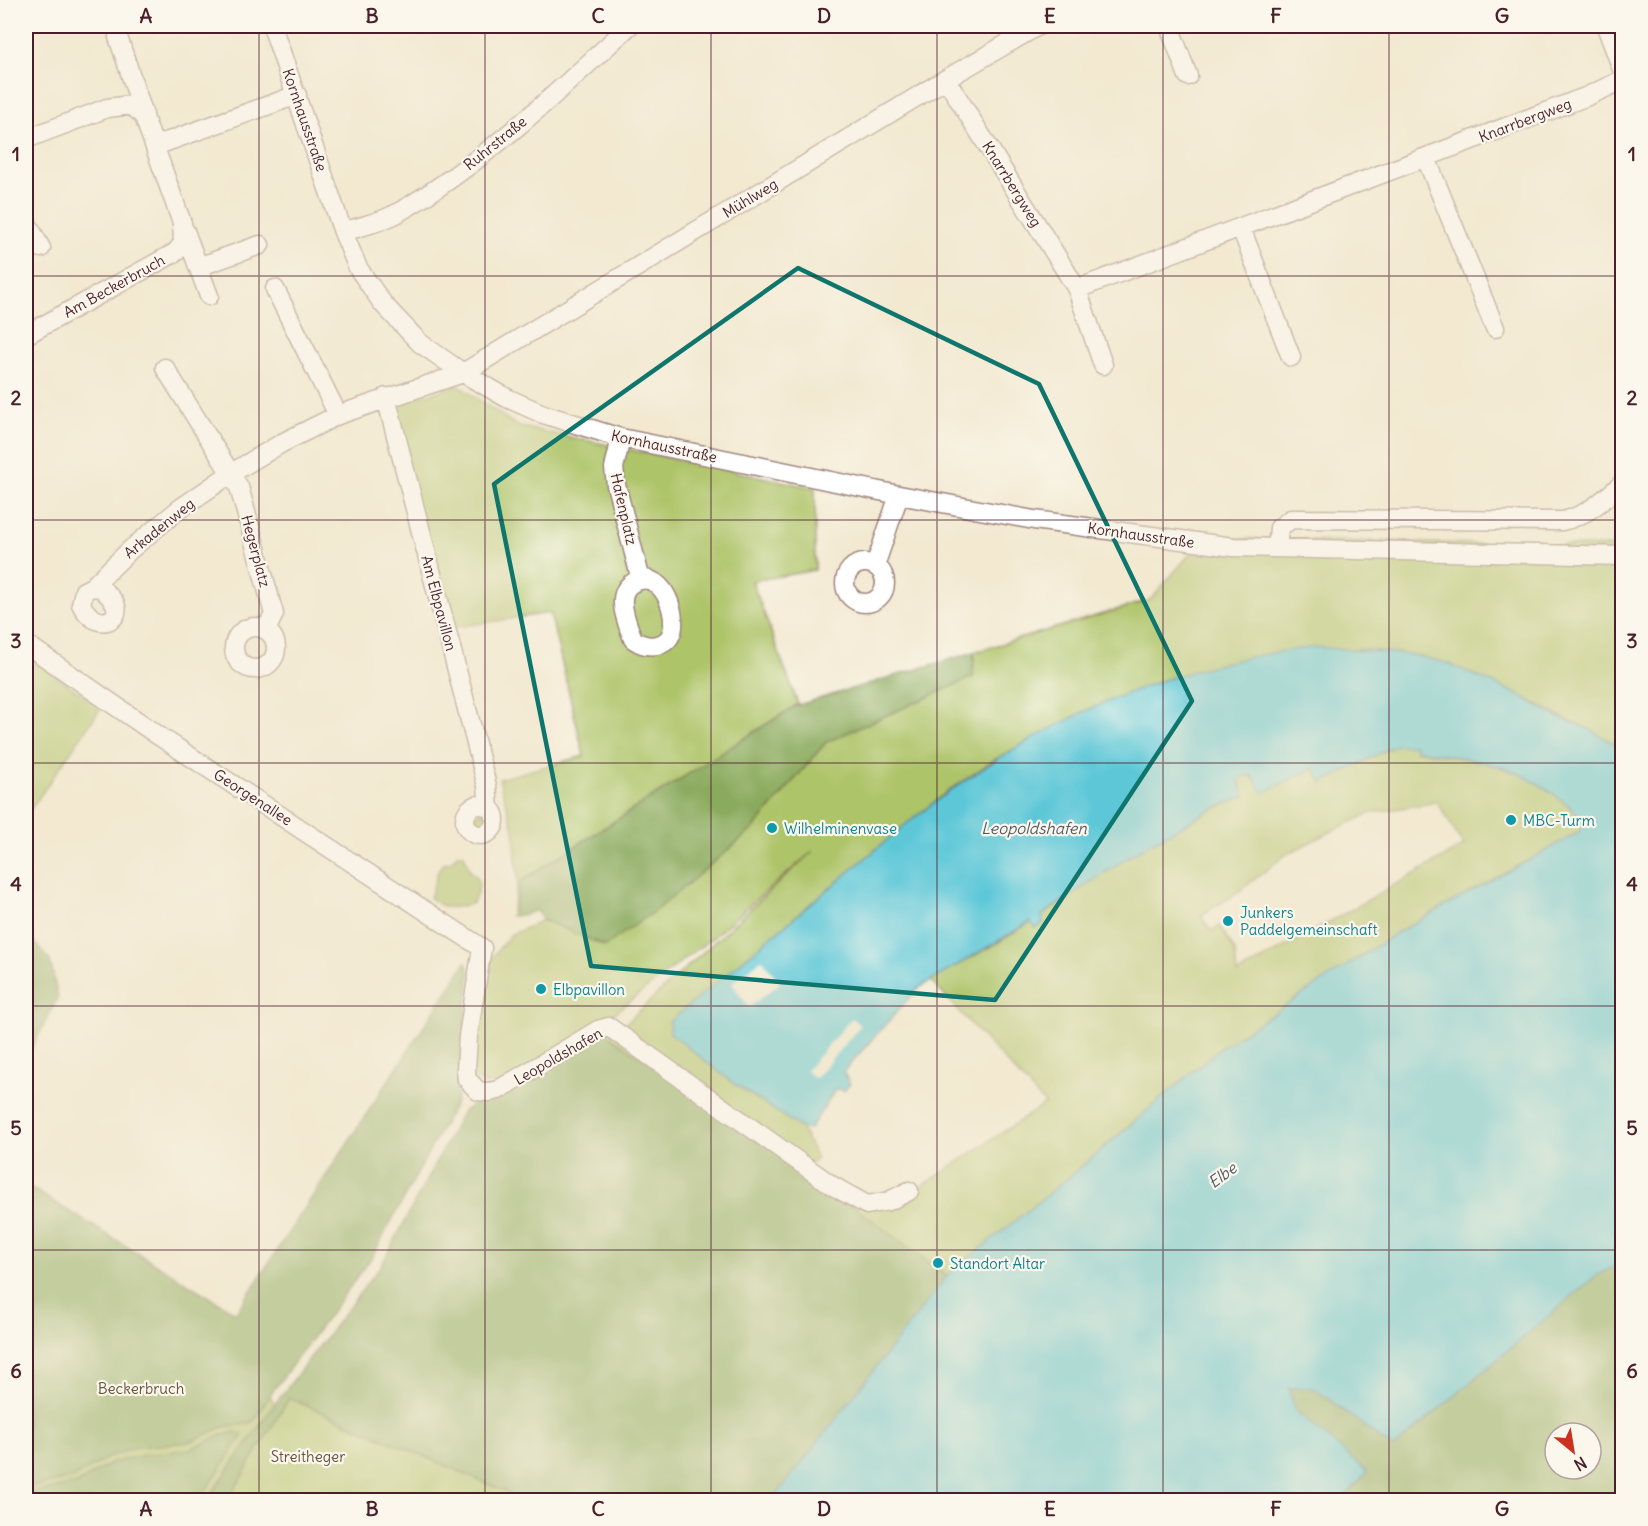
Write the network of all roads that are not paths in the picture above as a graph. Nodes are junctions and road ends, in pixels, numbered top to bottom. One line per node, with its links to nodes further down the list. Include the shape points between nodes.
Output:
1 (272, 26): 11 (street, Kornhausstraße)
2 (629, 26): 19 (street, Ruhrstraße, via 470,164 397,213)
3 (1038, 26): 9 (street, Mühlweg)
4 (1169, 26): 8 (street)
5 (1606, 26): 7 (street)
6 (118, 37): 12 (street, Am Beckerbruch)
7 (1623, 69)
8 (1188, 76)
9 (946, 79): 24 (street, Knarrbergweg); 31 (street, Mühlweg)
10 (1623, 80): 15 (street, Knarrbergweg)
11 (297, 95): 14 (street); 19 (street, Kornhausstraße)
12 (144, 117): 13 (street, via 132,105 107,108); 14 (street, Am Beckerbruch)
13 (26, 139)
14 (155, 146): 17 (street, Am Beckerbruch)
15 (1426, 158): 18 (street, Knarrbergweg); 26 (street)
16 (26, 221): 21 (street)
17 (182, 223): 22 (street, Am Beckerbruch); 27 (street, Am Beckerbruch, via 183,243 176,252)
18 (1241, 228): 24 (street, Knarrbergweg); 28 (street)
19 (343, 232): 31 (street, Kornhausstraße, via 358,268 383,304 420,343)
20 (260, 245): 22 (street)
21 (41, 249)
22 (198, 267): 25 (street, Am Beckerbruch)
23 (275, 289): 33 (street)
24 (1077, 289): 29 (street, Knarrbergweg)
25 (209, 296)
26 (1495, 328)
27 (26, 335)
28 (1291, 357)
29 (1103, 365)
30 (165, 368): 35 (street)
31 (463, 373): 32 (street, Arkadenweg); 34 (street, Kornhausstraße, via 543,414)
32 (386, 397): 33 (street, Arkadenweg); 45 (street, Am Elbpavillon, via 487,786)
33 (338, 414): 35 (street, Arkadenweg)
34 (621, 438): 37 (street, Kornhausstraße); 41 (street, Hafenplatz, via 614,468 616,485)
35 (230, 474): 42 (street, Arkadenweg, via 178,510); 43 (street, Hegerplatz, via 239,487 274,614)
36 (1623, 484): 38 (street, via 1590,510 1562,521 1291,519 1279,528)
37 (899, 495): 38 (street, Kornhausstraße, via 1034,520 1233,547); 40 (street)
38 (1277, 548): 39 (street, Kornhausstraße)
39 (1623, 556)
40 (875, 566)
41 (641, 580)
42 (92, 587)
43 (266, 630)
44 (26, 644): 46 (street, Georgenallee)
45 (489, 808)
46 (482, 948): 47 (street, Leopoldshafen, via 466,1070 467,1079 478,1091 498,1090 609,1027 850,1196 867,1205 889,1201)
47 (909, 1191)

